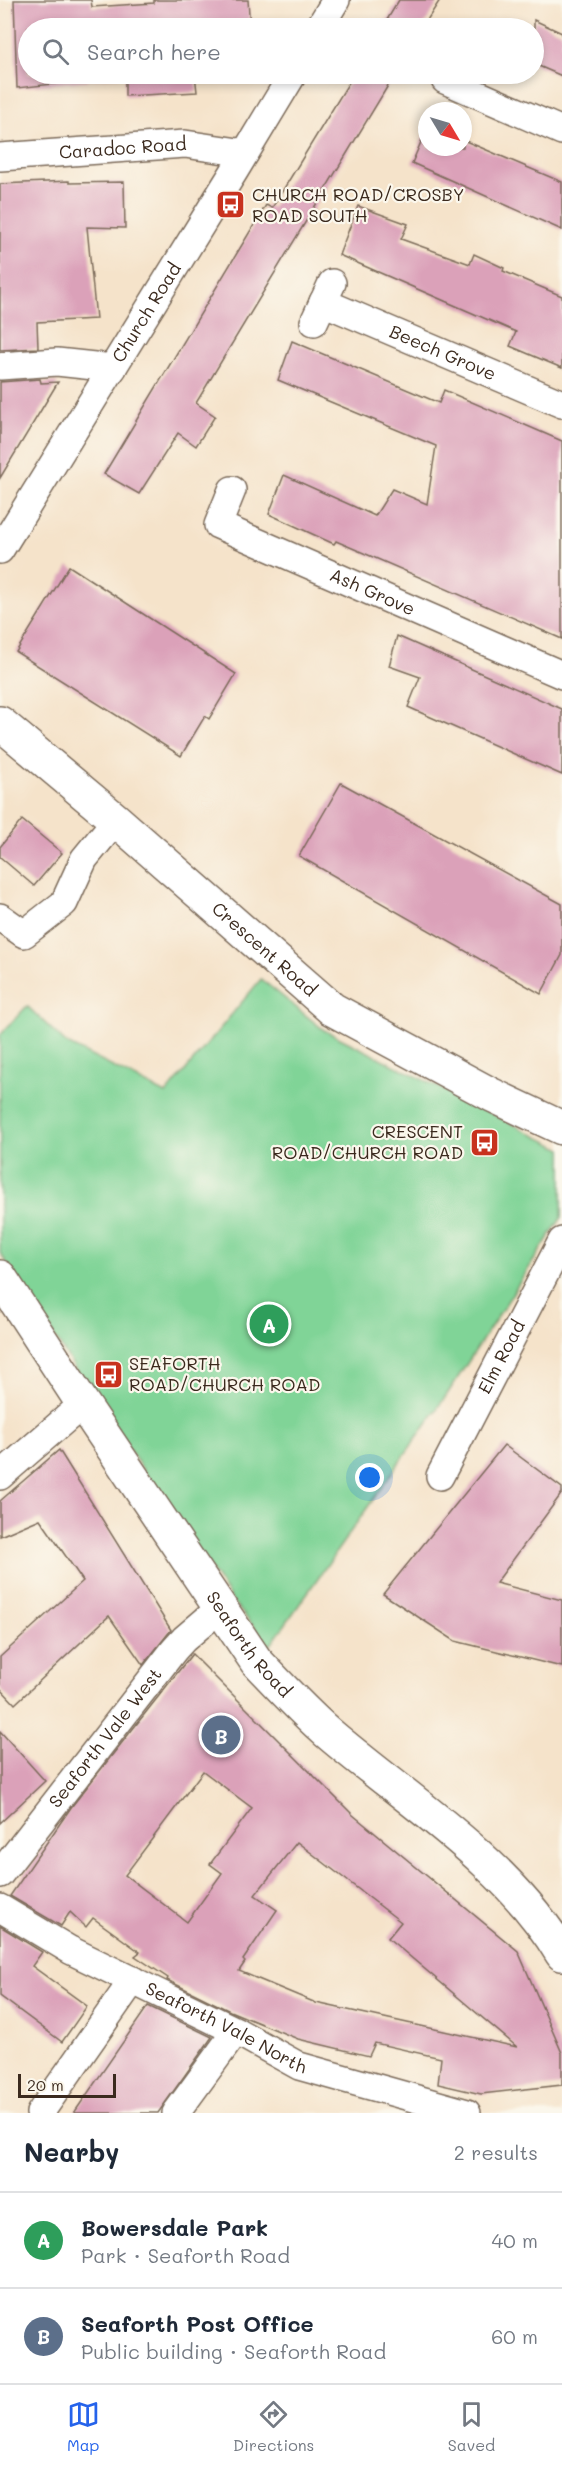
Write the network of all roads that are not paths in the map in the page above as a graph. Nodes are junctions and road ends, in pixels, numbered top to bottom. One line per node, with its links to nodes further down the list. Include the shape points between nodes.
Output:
1 (336, 0): 2 (street)
2 (325, 18)
3 (287, 84): 6 (street, Church Road)
4 (443, 85): 5 (street)
5 (562, 131)
6 (245, 153): 7 (street, Caradoc Road, via 185,144); 10 (street, Church Road)
7 (0, 157)
8 (323, 302): 11 (street, Beech Grove)
9 (0, 366): 10 (street, via 57,362)
10 (113, 368): 13 (street, Church Road)
11 (562, 404)
12 (232, 490): 14 (street, Ash Grove, via 218,525)
13 (0, 550)
14 (562, 675)
15 (0, 723): 16 (street, Crescent Road)
16 (116, 820): 17 (street, via 84,859 64,903 24,934); 18 (street, Crescent Road, via 332,1009)
17 (0, 917)
18 (562, 1128)
19 (562, 1241): 23 (street, Elm Road)
20 (0, 1277): 21 (street, Seaforth Road)
21 (83, 1404): 22 (street); 24 (street, Seaforth Road)
22 (0, 1476)
23 (440, 1476)
24 (219, 1609): 25 (street, Seaforth Vale West, via 174,1650); 27 (street, Seaforth Road, via 256,1661 291,1698 459,1839 525,1904)
25 (0, 1874)
26 (0, 1908): 28 (street, Seaforth Vale North, via 70,1950)
27 (562, 1954)
28 (133, 1980): 29 (street, Seaforth Vale North); 30 (street)
29 (236, 2031): 31 (street); 32 (street, Seaforth Vale North, via 299,2066)
30 (40, 2113)
31 (176, 2113)
32 (468, 2113)

